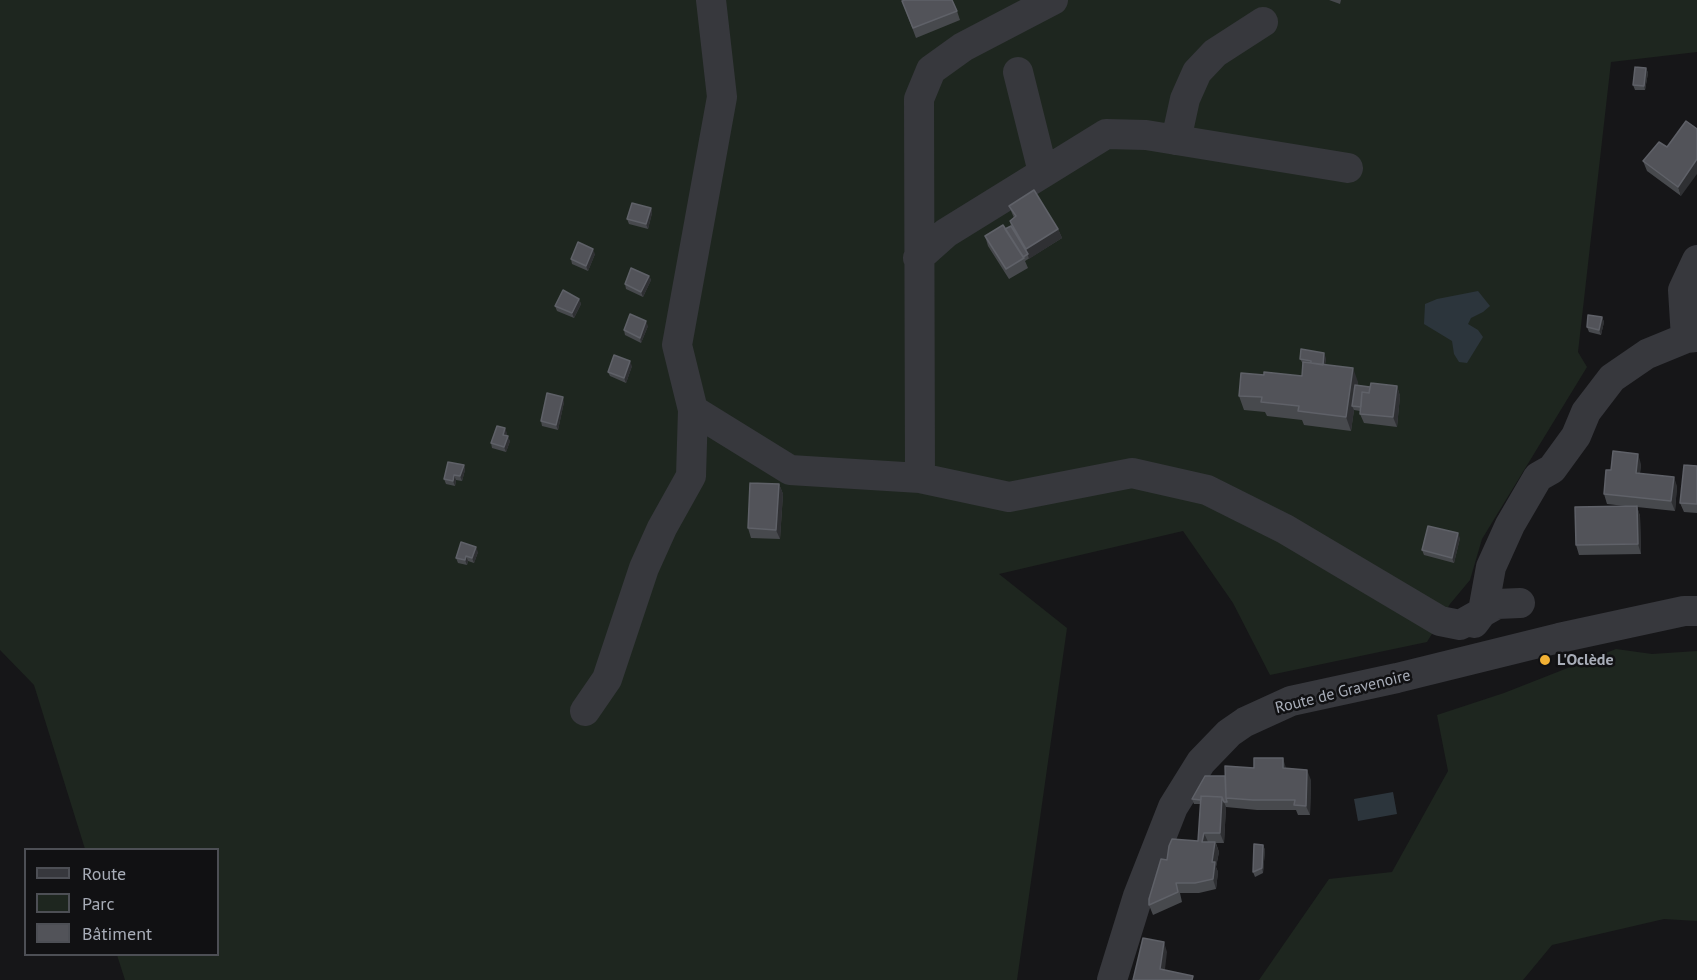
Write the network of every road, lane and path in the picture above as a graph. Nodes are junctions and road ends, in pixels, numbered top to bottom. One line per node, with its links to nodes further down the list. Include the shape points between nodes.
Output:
1 (711, 0): 11 (street, via 722,97 677,345)
2 (1053, 0): 8 (street, via 963,47 931,70 919,99)
3 (1263, 22): 5 (street, via 1215,53 1197,72 1185,99)
4 (1018, 72): 7 (street)
5 (1176, 140): 6 (street); 7 (street, via 1106,134)
6 (1348, 168)
7 (1043, 172): 8 (street, via 946,233)
8 (918, 258): 12 (street)
9 (1697, 260): 10 (street, via 1683,290)
10 (1691, 337): 13 (street, via 1647,354 1612,378 1552,469 1538,477)
11 (693, 410): 12 (street, via 790,470); 19 (street, via 691,476 644,568 607,679)
12 (920, 478): 16 (street, via 1009,497 1132,473 1207,490 1285,529 1440,621 1460,625)
13 (1503, 542): 14 (street, via 1507,578); 16 (street, via 1491,567)
14 (1520, 603): 16 (street, via 1497,604); 17 (street)
15 (1693, 608): 17 (street, Route de Gravenoire)
16 (1483, 611): 18 (street, via 1458,643)
17 (1560, 638): 18 (street, Route de Gravenoire)
18 (1450, 664): 20 (street, Route de Gravenoire, via 1291,701 1229,733 1201,762 1173,807 1138,896)
19 (585, 711)
20 (1112, 980)

